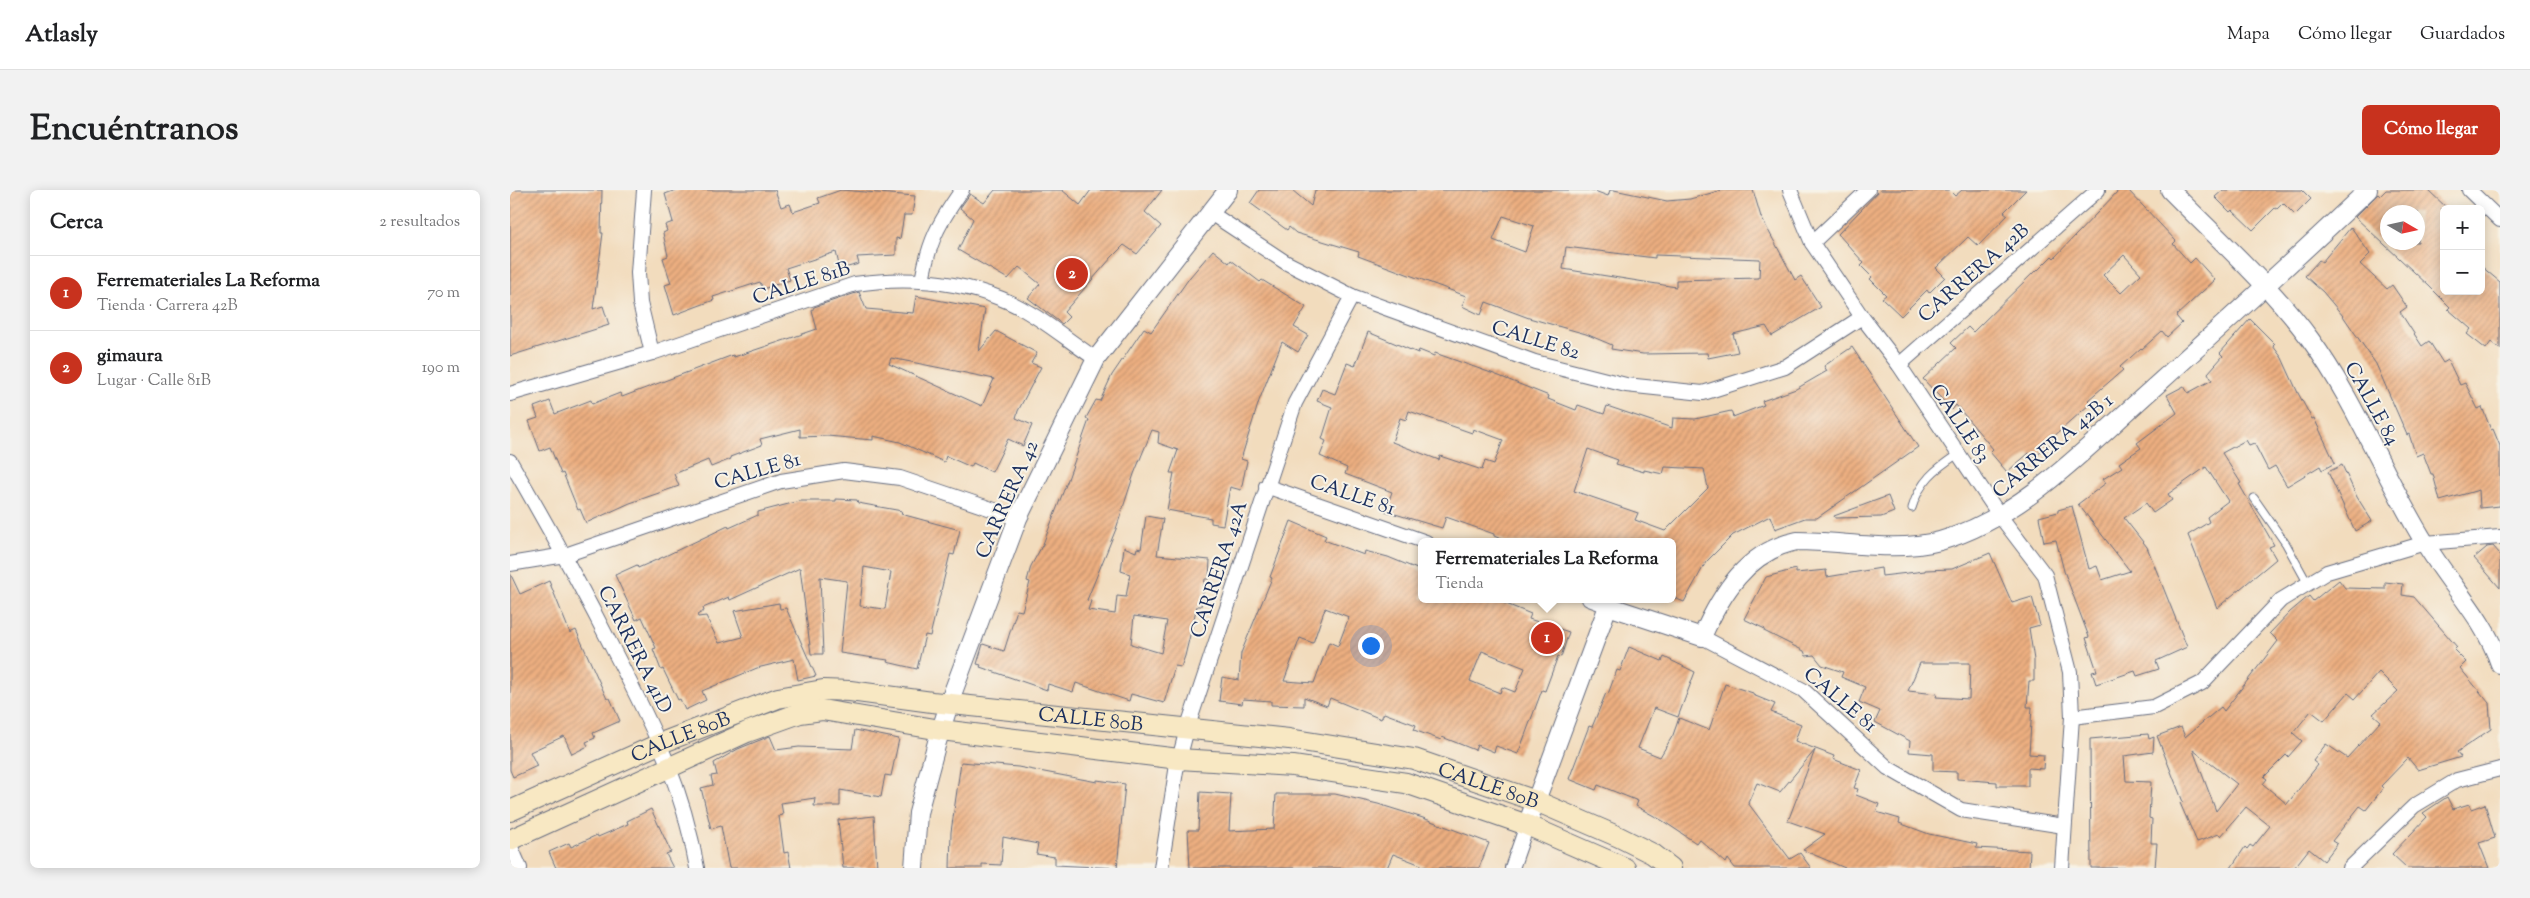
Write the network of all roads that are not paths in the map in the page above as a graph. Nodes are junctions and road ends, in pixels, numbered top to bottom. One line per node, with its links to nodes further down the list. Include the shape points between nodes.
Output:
1 (644, 190): 17 (street, via 638,273 640,303)
2 (962, 190): 13 (street, via 939,224 927,251)
3 (1228, 190): 10 (street, CARRERA 42)
4 (1790, 190): 12 (street, CALLE 83)
5 (1868, 190): 12 (street)
6 (2098, 190): 19 (street, CARRERA 42B)
7 (2170, 190): 14 (street, CALLE 84)
8 (2368, 190): 14 (street, CARRERA 42B 1)
9 (2469, 190): 11 (street)
10 (1209, 212): 15 (street, CALLE 82, via 1285,262); 18 (street, CARRERA 42)
11 (2500, 220)
12 (1812, 243): 16 (street, CALLE 83)
13 (922, 281): 17 (street, CALLE 81B, via 890,279 855,284); 18 (street, CALLE 81B, via 961,286 1003,299)
14 (2265, 287): 26 (street, CARRERA 42B 1, via 2041,486); 30 (street, CALLE 84, via 2309,338 2329,368)
15 (1352, 296): 16 (street, CALLE 82, via 1535,362 1626,385 1703,393 1785,367); 23 (street, CARRERA 42A, via 1296,403)
16 (1862, 317): 19 (street, CALLE 83)
17 (652, 353): 20 (street, CALLE 81B)
18 (1096, 359): 27 (street, CARRERA 42)
19 (1898, 365): 21 (street, CALLE 83)
20 (510, 394)
21 (1958, 454): 25 (lane, via 1927,476); 26 (street, CALLE 83)
22 (510, 461): 31 (street, CARRERA 41D)
23 (1266, 486): 29 (street, CALLE 81); 40 (street, CARRERA 42A)
24 (2254, 498): 33 (lane, via 2286,544)
25 (1912, 508)
26 (2000, 516): 36 (street, CARRERA 42B 1, via 1970,531 1904,548 1821,541 1789,542 1765,554 1737,576 1714,609); 39 (street, CALLE 83, via 2045,575 2070,672)
27 (1018, 518): 31 (street, CALLE 81, via 900,478 844,471 781,481); 38 (street, CARRERA 42)
28 (2500, 538): 30 (street)
29 (1418, 539)
30 (2425, 543): 33 (street, via 2328,572); 37 (street, CALLE 84, via 2492,641)
31 (565, 555): 32 (street, CALLE 81); 42 (street, CARRERA 41D)
32 (510, 564)
33 (2308, 584): 39 (street, via 2281,600 2202,683 2154,707)
34 (1599, 603): 35 (street, CALLE 81)
35 (1608, 606): 36 (street, CALLE 81); 46 (street)
36 (1702, 637): 49 (street, CALLE 81, via 1803,690 1888,768 1961,810)
37 (2500, 664)
38 (949, 704): 40 (main road, CALLE 80B); 41 (street, CARRERA 42); 42 (main road, CALLE 80B, via 850,691 803,692 778,698)
39 (2072, 718): 49 (street, CALLE 83)
40 (1187, 729): 43 (street, CARRERA 42A); 46 (main road, CALLE 80B, via 1289,739 1414,759)
41 (941, 730): 43 (main road, CALLE 80B); 44 (main road, CALLE 80B, via 822,710 800,713 747,732); 54 (street, CARRERA 42, via 918,813)
42 (660, 744): 44 (street, CARRERA 41D); 47 (main road, CALLE 80B)
43 (1179, 759): 48 (main road, CALLE 80B, via 1293,766 1406,783); 55 (street, CARRERA 42A)
44 (670, 765): 50 (main road, CALLE 80B); 53 (street, CARRERA 41D, via 690,827)
45 (2500, 770): 60 (street, via 2457,780 2414,806)
46 (1536, 801): 48 (street); 58 (main road, CALLE 80B, via 1620,837 1653,854)
47 (510, 811)
48 (1527, 825): 56 (street); 57 (main road, CALLE 80B)
49 (2064, 826): 59 (street, CALLE 83)
50 (510, 840)
51 (510, 845): 52 (street)
52 (520, 868)
53 (697, 868)
54 (914, 868)
55 (1161, 868)
56 (1512, 868)
57 (1625, 868)
58 (1671, 868)
59 (2062, 868)
60 (2350, 868)

